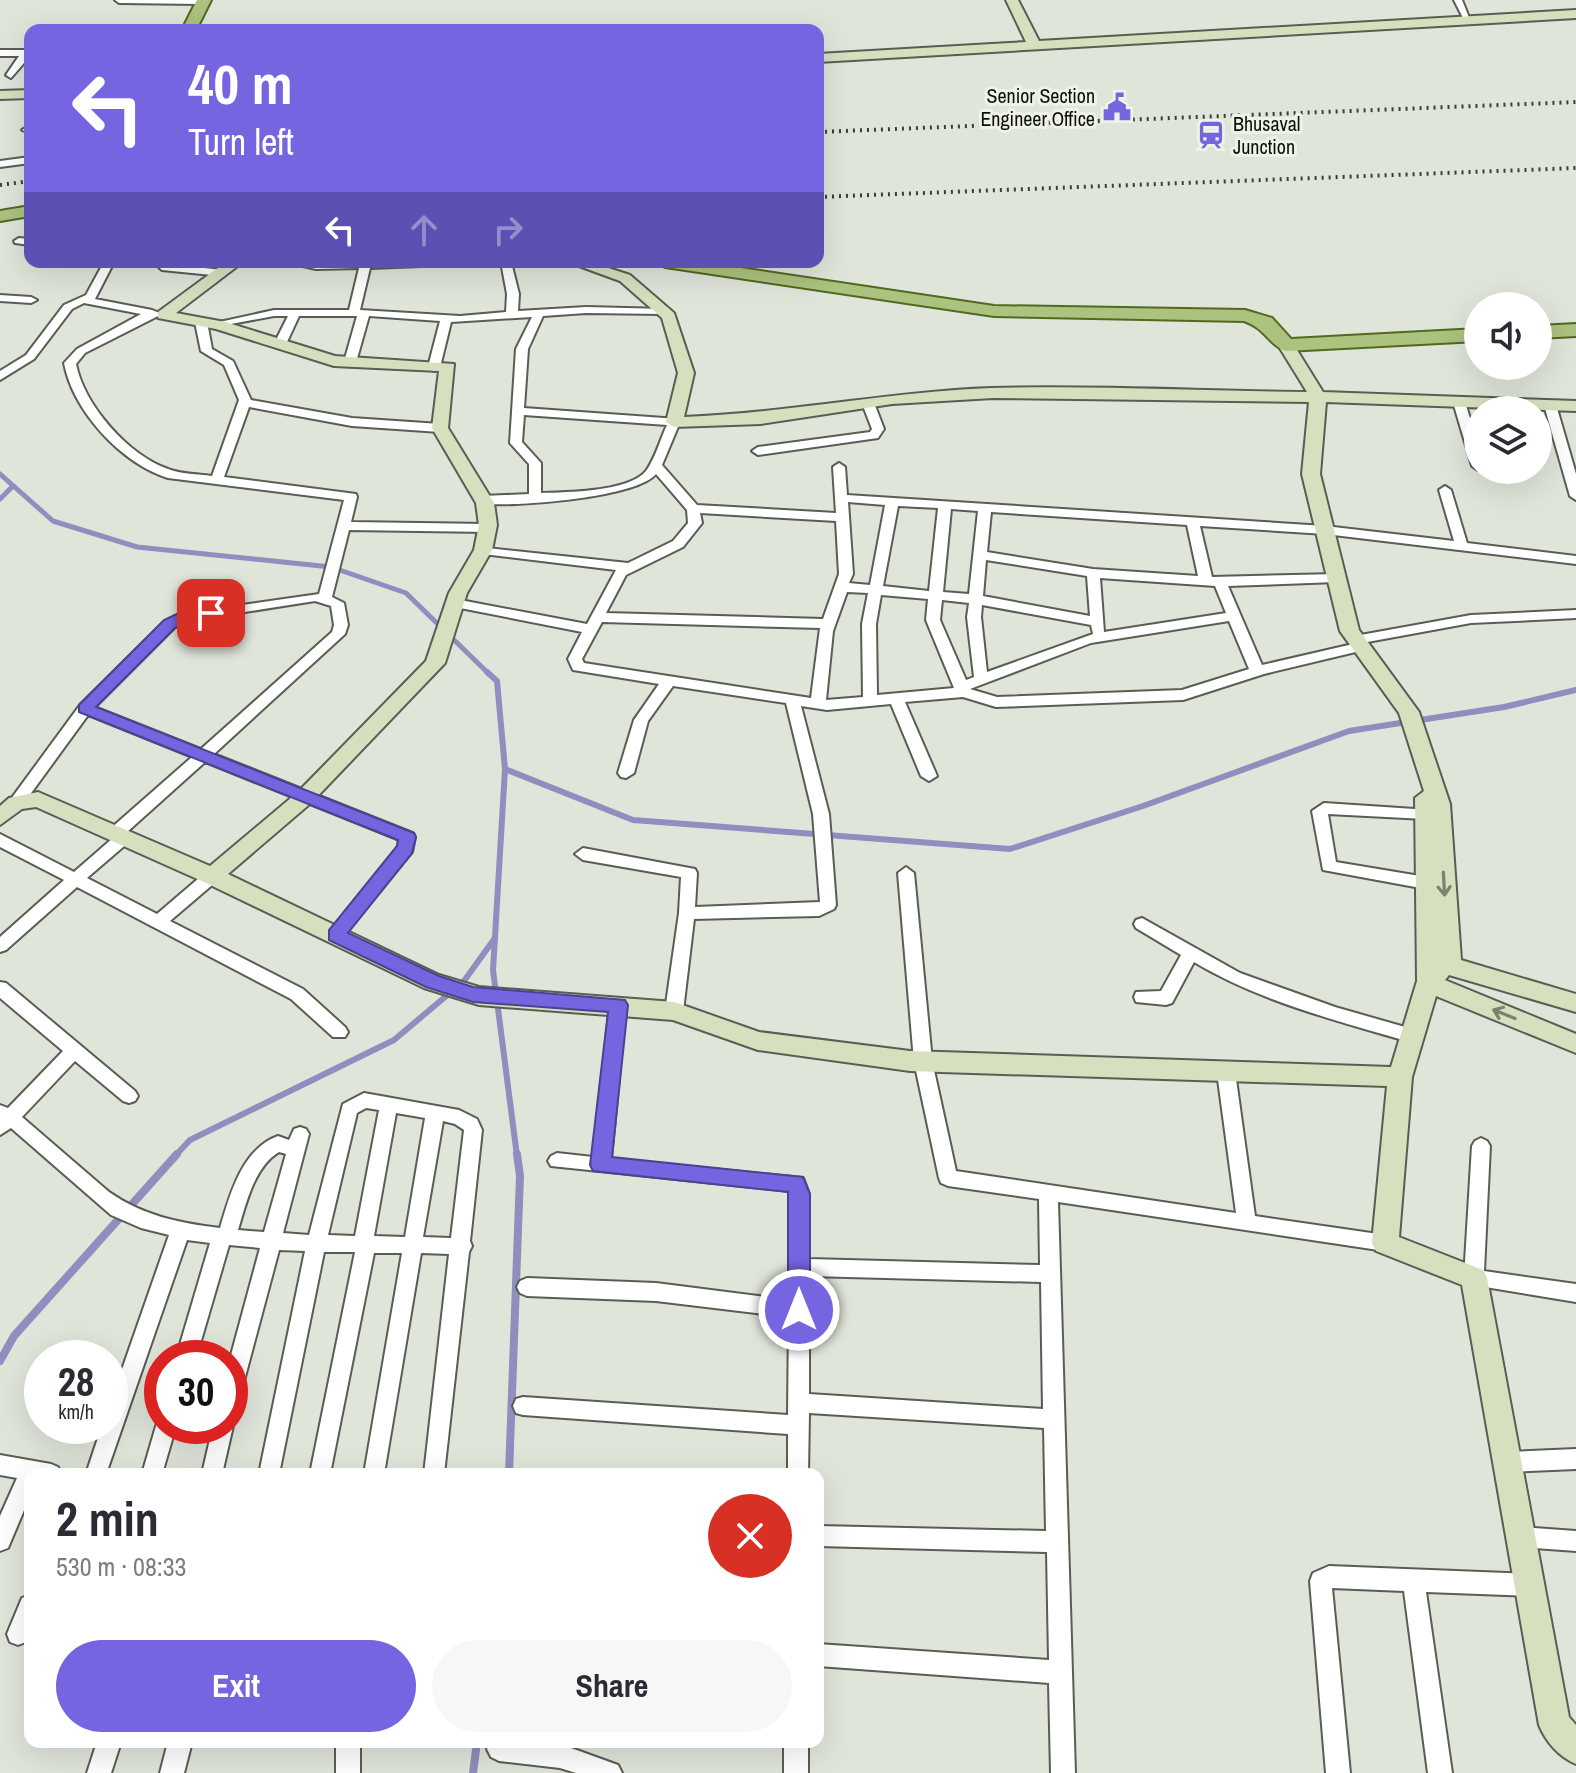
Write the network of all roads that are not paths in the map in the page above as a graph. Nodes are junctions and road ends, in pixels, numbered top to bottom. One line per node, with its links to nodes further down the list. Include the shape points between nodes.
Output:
1 (119, 0): 2 (street)
2 (201, 0): 7 (main road)
3 (1012, 0): 8 (main road)
4 (1458, 0): 6 (street)
5 (1576, 14): 6 (main road)
6 (1467, 18): 8 (main road)
7 (191, 24)
8 (1035, 47): 12 (main road)
9 (0, 53): 10 (street)
10 (24, 53)
11 (24, 57): 13 (street)
12 (824, 58)
13 (11, 75)
14 (24, 94): 15 (main road)
15 (0, 95)
16 (24, 161): 17 (street)
17 (0, 164)
18 (24, 206): 19 (main road)
19 (0, 210)
20 (24, 212): 21 (main road)
21 (0, 216)
22 (105, 268): 29 (street)
23 (229, 268): 34 (main road)
24 (365, 268): 33 (street)
25 (507, 268): 36 (street)
26 (594, 268): 31 (main road, via 625,278)
27 (705, 268): 44 (main road, via 994,311 1245,316 1265,322)
28 (0, 298): 30 (street)
29 (87, 298): 34 (street); 47 (street, via 68,307 30,357)
30 (31, 300)
31 (663, 311): 35 (street); 58 (main road, via 686,373)
32 (295, 313): 33 (street); 39 (street); 43 (street)
33 (359, 313): 37 (street); 45 (street)
34 (158, 314): 38 (main road); 63 (street, via 81,351 70,363 70,372 99,423 154,468)
35 (539, 314): 36 (street); 55 (street, via 522,349)
36 (512, 315): 37 (street)
37 (446, 318): 46 (street)
38 (201, 322): 39 (main road); 51 (street, via 207,351 229,363)
39 (219, 325): 43 (main road)
40 (1576, 330): 41 (main road)
41 (1552, 331)
42 (1464, 336): 44 (main road)
43 (280, 344): 45 (main road)
44 (1286, 345): 48 (main road)
45 (350, 362): 46 (main road)
46 (434, 367): 59 (main road, via 448,367)
47 (0, 376)
48 (1318, 397): 49 (main road); 52 (main road, via 993,393); 77 (main road, via 1311,474)
49 (1459, 402): 50 (main road); 57 (street)
50 (1464, 402)
51 (246, 403): 59 (street, via 352,422); 63 (street)
52 (868, 403): 58 (main road, via 761,419); 60 (street, via 878,429 874,435)
53 (1552, 405): 54 (main road)
54 (1576, 406)
55 (518, 411): 58 (street); 66 (street, via 516,443 535,463)
56 (1552, 412): 65 (street)
57 (1464, 419)
58 (674, 422): 61 (street)
59 (440, 428): 68 (main road)
60 (758, 451)
61 (655, 464): 66 (street, via 648,476 627,488); 72 (street)
62 (839, 467): 67 (street)
63 (217, 479): 75 (street, via 347,495 352,500)
64 (1445, 490): 78 (street)
65 (1575, 490)
66 (535, 496): 68 (street)
67 (841, 498): 69 (street); 73 (street)
68 (483, 500): 76 (main road)
69 (892, 502): 70 (street); 87 (street)
70 (945, 505): 71 (street); 89 (street)
71 (985, 507): 74 (street); 80 (street)
72 (693, 509): 73 (street); 82 (street, via 695,523 684,539)
73 (842, 517): 86 (street)
74 (1192, 520): 77 (street); 85 (street)
75 (345, 526): 76 (street); 88 (street)
76 (488, 528): 79 (main road)
77 (1325, 530): 78 (street); 84 (main road)
78 (1462, 547): 81 (street)
79 (483, 550): 82 (street); 91 (main road)
80 (980, 555): 83 (street); 90 (street)
81 (1576, 560)
82 (627, 567): 94 (street)
83 (1093, 573): 85 (street); 96 (street)
84 (1337, 578): 85 (street); 97 (main road)
85 (1213, 581): 93 (street)
86 (843, 587): 87 (street); 95 (street)
87 (876, 589): 89 (street); 104 (street, via 868,631)
88 (327, 590): 106 (street, via 177,619); 107 (street, via 337,603 338,634)
89 (935, 594): 90 (street); 101 (street, via 936,632)
90 (975, 599): 96 (street); 99 (street)
91 (455, 603): 94 (street); 111 (main road, via 435,663)
92 (1576, 614): 97 (street, via 1471,619)
93 (1234, 616): 96 (street); 98 (street)
94 (594, 623): 95 (street); 100 (street, via 575,659 578,667)
95 (828, 624): 105 (street)
96 (1098, 629): 99 (street)
97 (1357, 644): 98 (street); 110 (main road, via 1413,721)
98 (1257, 671): 101 (street, via 1177,696 996,702)
99 (981, 679): 101 (street)
100 (668, 682): 103 (street); 108 (street, via 641,720)
101 (962, 689): 102 (street)
102 (896, 699): 104 (street); 109 (street)
103 (792, 700): 105 (street); 122 (street, via 821,814 829,900 825,908)
104 (870, 701): 105 (street)
105 (818, 704)
106 (85, 708): 107 (street); 112 (street)
107 (202, 756): 111 (street); 114 (street)
108 (626, 773)
109 (929, 776)
110 (1428, 781): 113 (main road); 116 (main road, via 1439,804)
111 (305, 797): 119 (main road); 125 (street, via 408,840)
112 (8, 810): 114 (main road, via 38,799)
113 (1425, 814): 116 (main road); 121 (street, via 1320,811 1329,866)
114 (120, 835): 119 (main road); 120 (street)
115 (0, 840): 120 (street)
116 (1433, 846): 121 (main road); 128 (main road, one-way to 128)
117 (583, 854): 122 (street, via 684,870 691,877)
118 (906, 873): 139 (street)
119 (212, 876): 123 (street); 125 (main road)
120 (76, 879): 123 (street); 126 (street)
121 (1426, 883): 129 (main road)
122 (687, 913): 134 (street)
123 (158, 922): 135 (street, via 297,994)
124 (1142, 924): 127 (street)
125 (335, 935): 133 (main road, via 432,982 479,996)
126 (0, 946)
127 (1190, 954): 131 (street, via 1166,998); 136 (street, via 1253,985)
128 (1449, 962): 129 (main road); 132 (main road, via 1460,971)
129 (1429, 981): 136 (main road); 137 (main road, one-way to 129)
130 (0, 988): 138 (street)
131 (1142, 997)
132 (1576, 1003)
133 (618, 1005): 134 (main road); 148 (street)
134 (674, 1011): 139 (main road, via 758,1041)
135 (339, 1032)
136 (1413, 1036): 141 (main road)
137 (1576, 1044)
138 (75, 1050): 142 (street); 145 (street)
139 (923, 1061): 140 (main road); 149 (street, via 948,1178)
140 (1226, 1072): 141 (main road); 150 (street)
141 (1400, 1077): 156 (main road)
142 (129, 1096)
143 (389, 1105): 144 (street); 154 (street, via 364,1100 349,1109); 155 (street)
144 (435, 1113): 157 (street); 158 (street, via 466,1120 473,1130)
145 (3, 1120): 151 (street, via 118,1209)
146 (1481, 1146): 161 (street)
147 (557, 1161): 148 (street)
148 (601, 1165): 159 (street, via 796,1184)
149 (1048, 1194): 150 (street); 160 (street)
150 (1247, 1223): 156 (street)
151 (181, 1229): 152 (street); 176 (street)
152 (225, 1237): 153 (street); 153 (street, via 240,1191 267,1150 298,1142); 165 (street)
153 (271, 1239): 154 (street); 166 (street)
154 (317, 1241): 155 (street); 179 (street)
155 (364, 1243): 157 (street); 180 (street)
156 (1385, 1243): 161 (main road)
157 (411, 1244): 158 (street); 181 (street)
158 (463, 1246): 182 (street)
159 (799, 1267): 160 (street); 164 (street)
160 (1049, 1274): 169 (street)
161 (1474, 1278): 163 (street); 174 (main road)
162 (527, 1287): 164 (street, via 656,1292)
163 (1576, 1293)
164 (799, 1310): 167 (street)
165 (192, 1340)
166 (245, 1340)
167 (798, 1403): 169 (street); 170 (street)
168 (523, 1406): 170 (street)
169 (1053, 1419): 190 (street)
170 (798, 1425): 183 (street)
171 (161, 1444): 177 (street)
172 (219, 1444): 178 (street)
173 (1576, 1459): 174 (street)
174 (1508, 1462): 187 (main road)
175 (0, 1465): 184 (street)
176 (98, 1468)
177 (154, 1468)
178 (213, 1468)
179 (270, 1468)
180 (321, 1468)
181 (375, 1468)
182 (435, 1468)
183 (798, 1468)
184 (24, 1470)
185 (24, 1500): 188 (street)
186 (824, 1536): 190 (street)
187 (1521, 1537): 189 (street); 192 (main road)
188 (0, 1541)
189 (1576, 1541)
190 (1056, 1542): 196 (street)
191 (1414, 1581): 192 (street); 209 (street, via 1321,1581); 210 (street)
192 (1530, 1585): 201 (main road, via 1555,1725)
193 (24, 1620): 194 (street)
194 (18, 1634)
195 (824, 1655): 196 (street)
196 (1059, 1672): 208 (street)
197 (107, 1748): 203 (street)
198 (178, 1748): 204 (street)
199 (348, 1748): 205 (street)
200 (796, 1748): 207 (street)
201 (1576, 1748)
202 (499, 1749): 206 (street, via 560,1756)
203 (99, 1773)
204 (172, 1773)
205 (348, 1773)
206 (610, 1773)
207 (796, 1773)
208 (1063, 1773)
209 (1338, 1773)
210 (1440, 1773)

